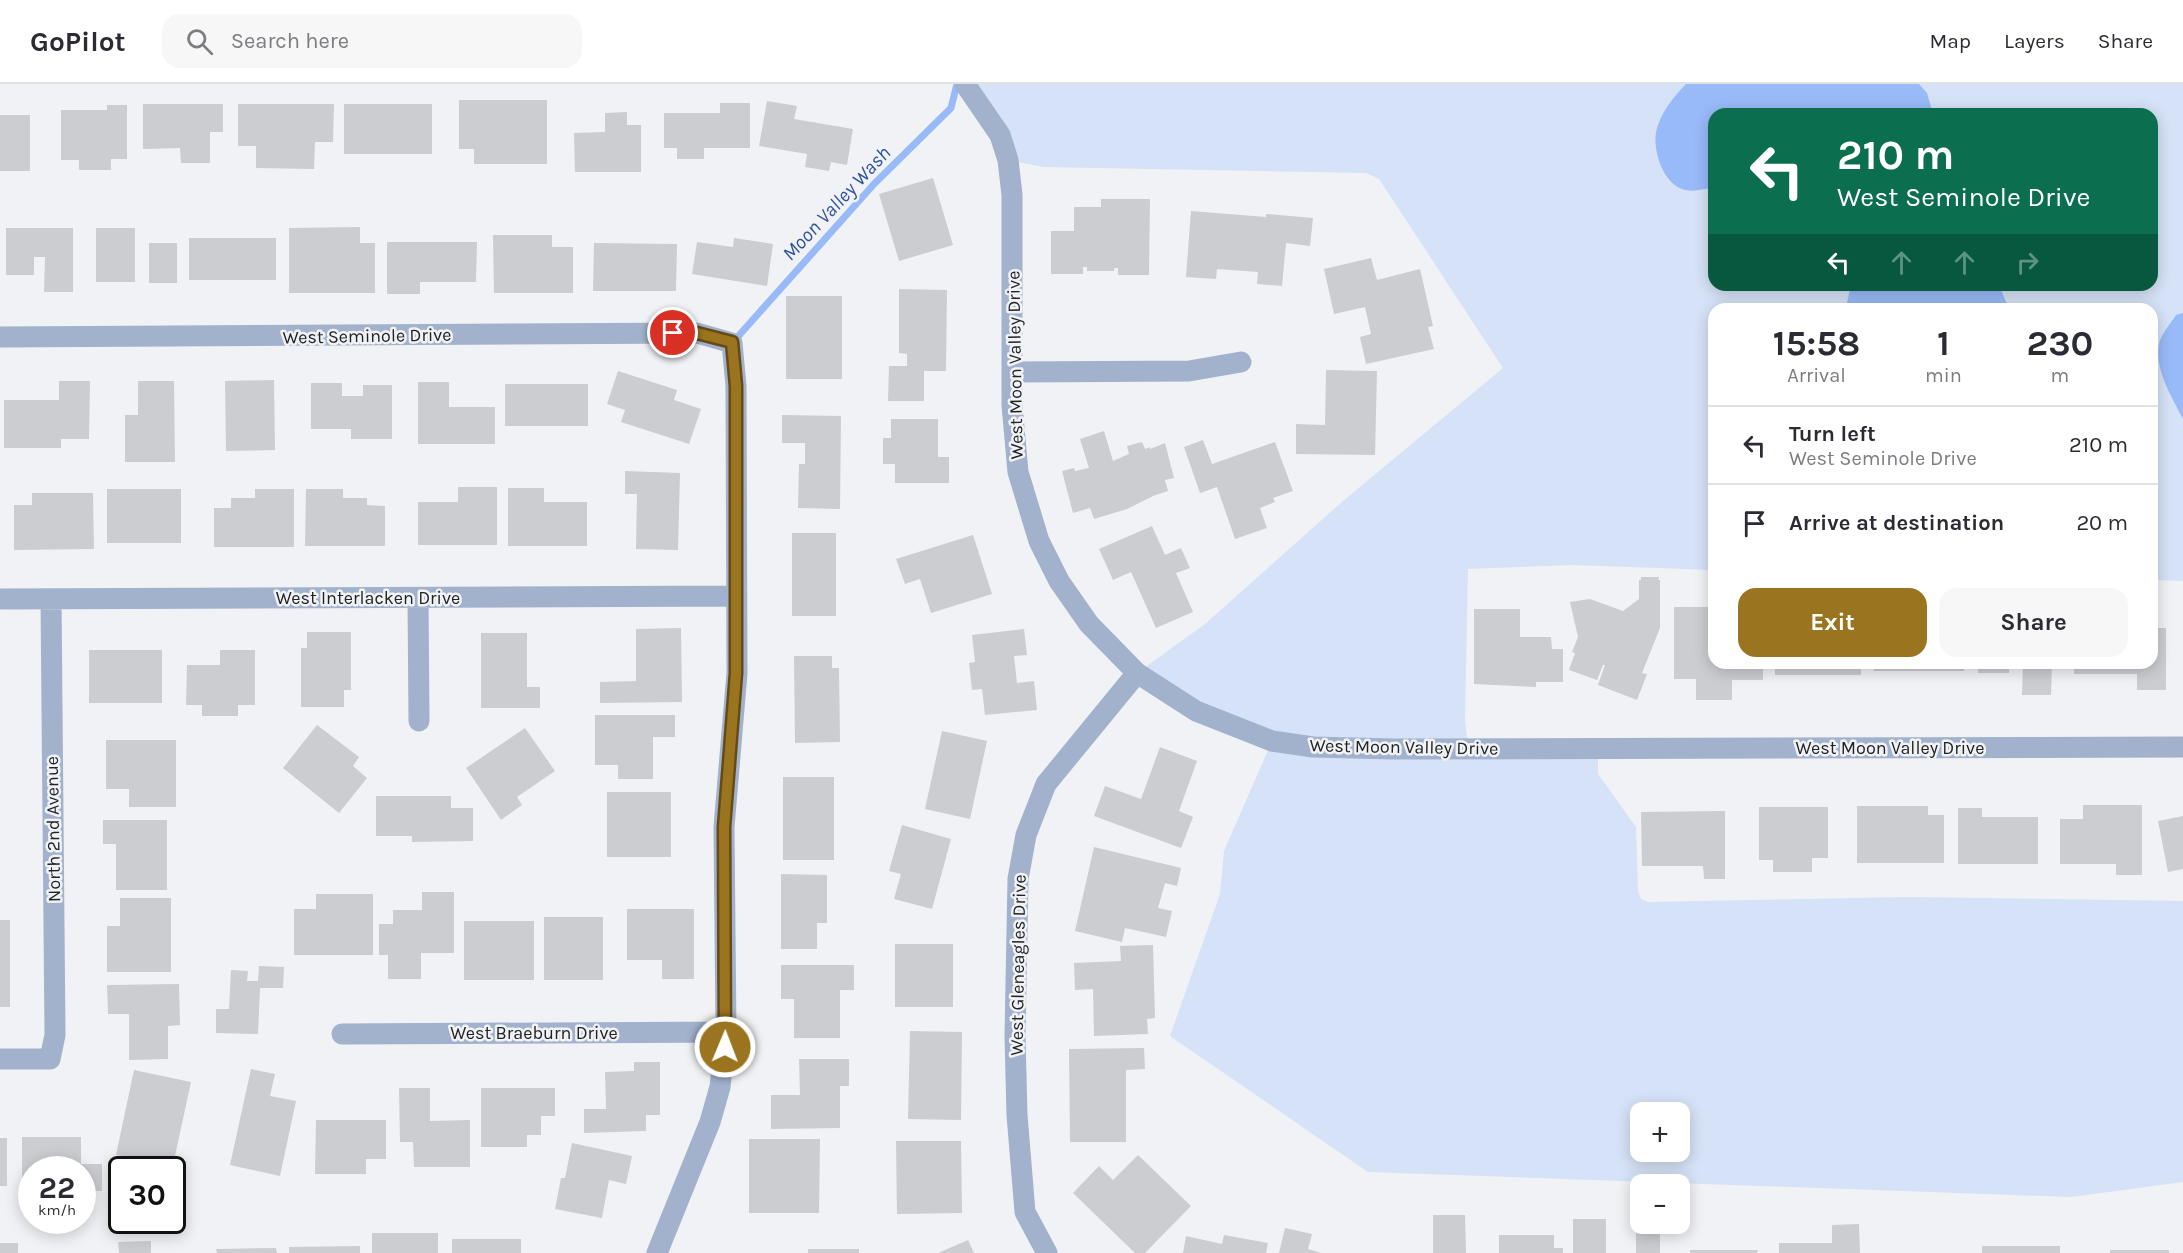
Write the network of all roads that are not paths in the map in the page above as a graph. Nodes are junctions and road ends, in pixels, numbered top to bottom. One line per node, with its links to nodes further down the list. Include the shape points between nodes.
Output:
1 (965, 84): 4 (street, West Moon Valley Drive, via 1000,135 1008,160 1012,195)
2 (0, 337): 5 (street, West Seminole Drive, via 697,333 732,342 736,386)
3 (1241, 362): 4 (street, via 1189,371)
4 (1012, 372): 9 (street, West Moon Valley Drive, via 1018,472 1039,541 1059,581 1089,624)
5 (736, 596): 6 (street, West Interlacken Drive); 12 (street, via 736,673 724,827)
6 (418, 598): 8 (street, West Interlacken Drive); 10 (street)
7 (0, 599): 8 (street, West Interlacken Drive)
8 (51, 599): 14 (street, North 2nd Avenue, via 55,1035 50,1059)
9 (1137, 673): 11 (street, West Moon Valley Drive, via 1206,715 1272,741 1313,747); 16 (street, West Gleneagles Drive, via 1046,784 1026,835 1018,879 1017,1115 1025,1212)
10 (419, 721)
11 (2183, 747)
12 (726, 1032): 13 (street, West Braeburn Drive); 15 (street, via 720,1087 710,1122)
13 (342, 1034)
14 (0, 1059)
15 (657, 1253)
16 (1047, 1253)

